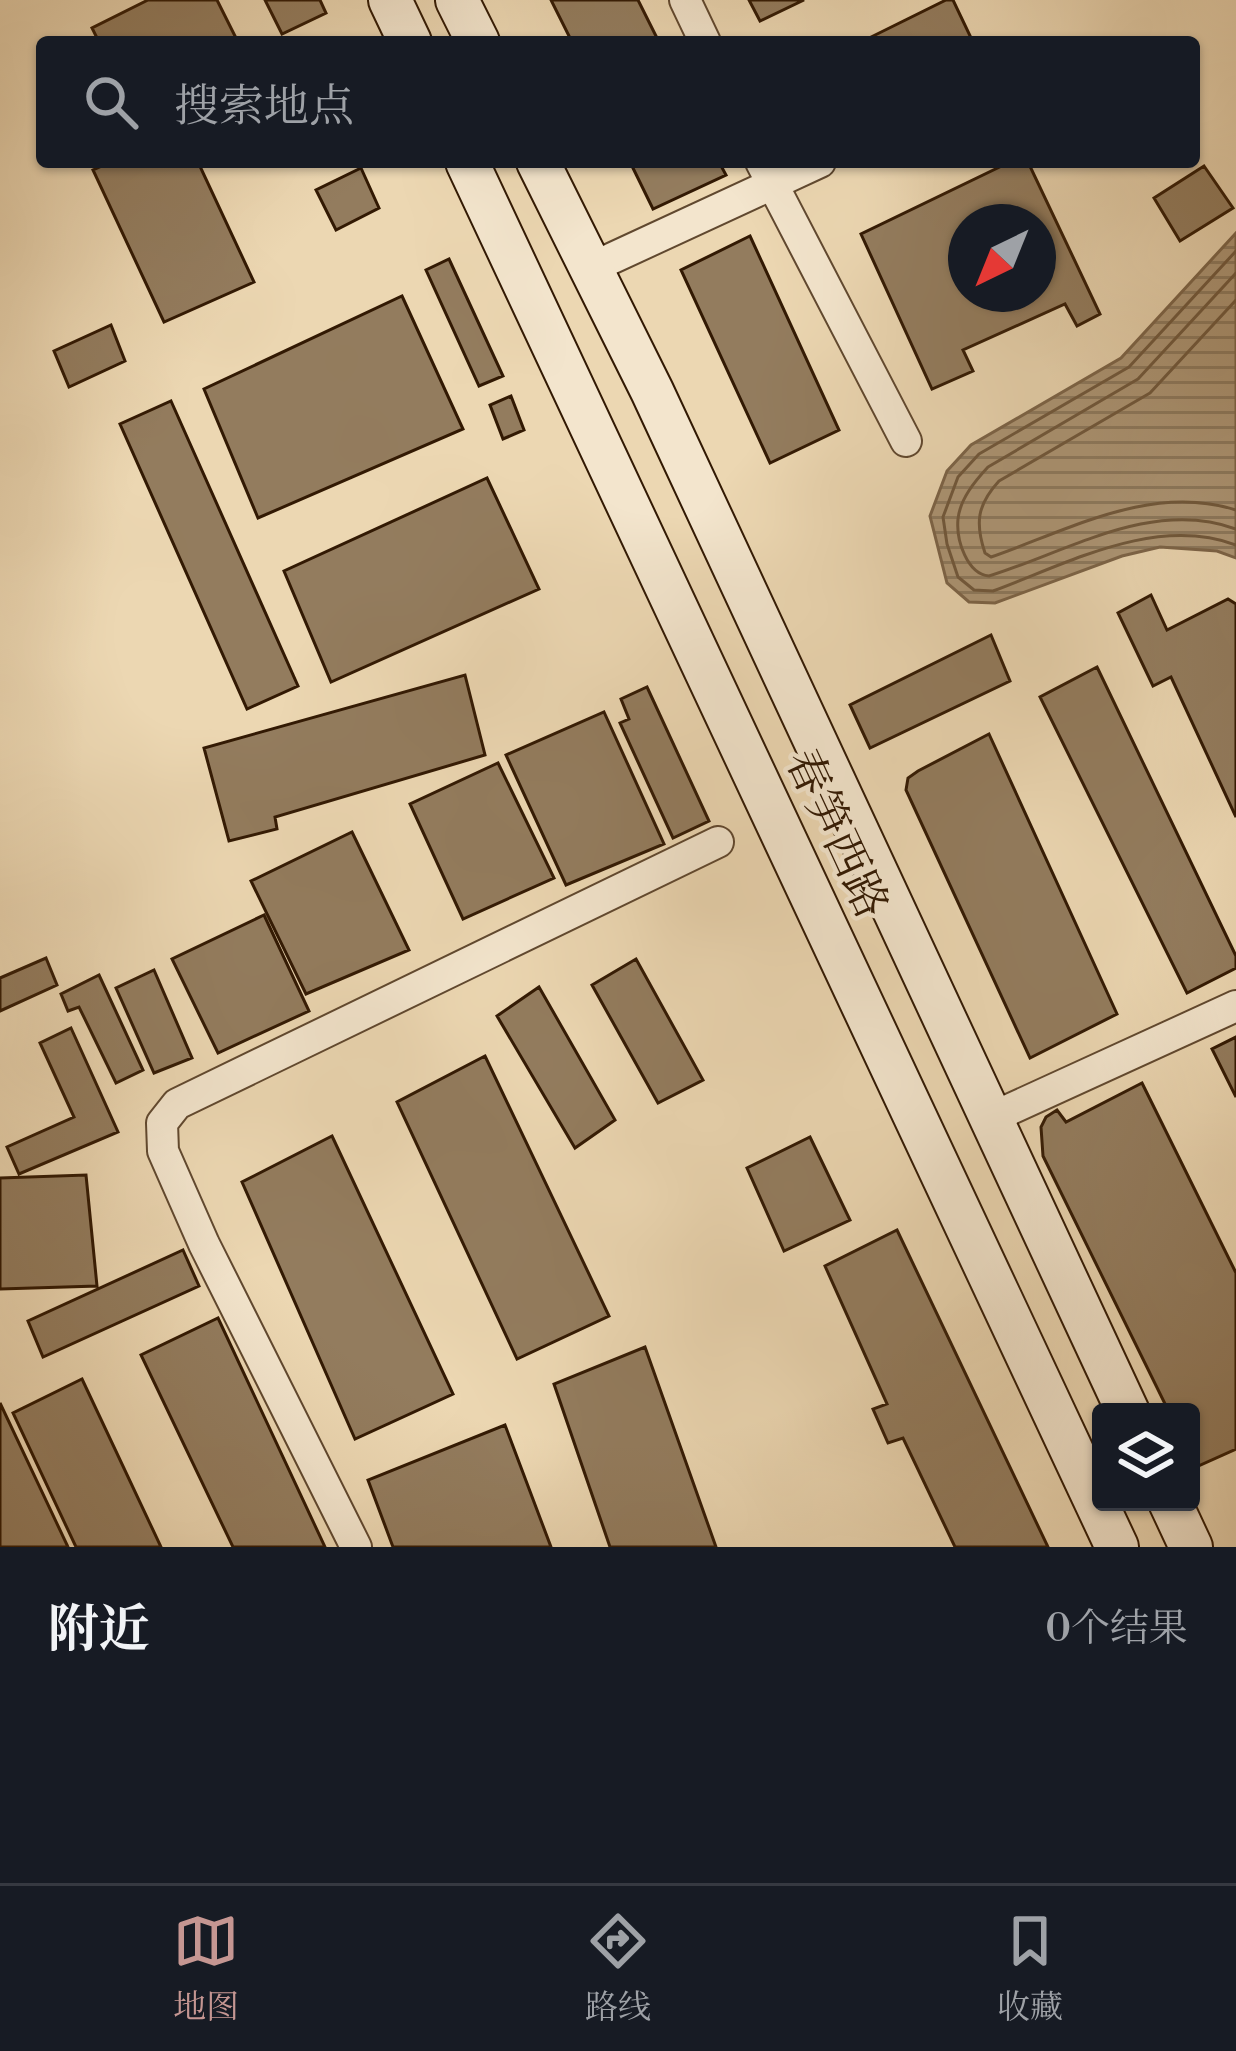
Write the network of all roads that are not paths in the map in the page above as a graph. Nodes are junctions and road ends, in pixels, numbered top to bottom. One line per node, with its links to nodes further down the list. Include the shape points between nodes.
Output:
1 (391, 0): 4 (main road)
2 (457, 0): 5 (main road)
3 (685, 0): 6 (street)
4 (407, 36)
5 (475, 36)
6 (702, 36)
7 (470, 168): 13 (main road, 春笋西路)
8 (541, 168): 10 (main road, 春笋西路)
9 (767, 173): 10 (street); 11 (street)
10 (591, 268): 12 (main road, 春笋西路)
11 (906, 441)
12 (714, 524): 13 (main road); 16 (main road, 春笋西路)
13 (650, 551): 20 (main road, 春笋西路)
14 (718, 842): 19 (street, via 177,1104 162,1123 163,1151 196,1225)
15 (1236, 1006): 16 (street)
16 (991, 1118): 17 (main road, 春笋西路)
17 (1124, 1403)
18 (1174, 1511): 21 (main road)
19 (356, 1547)
20 (1117, 1547)
21 (1191, 1547)

